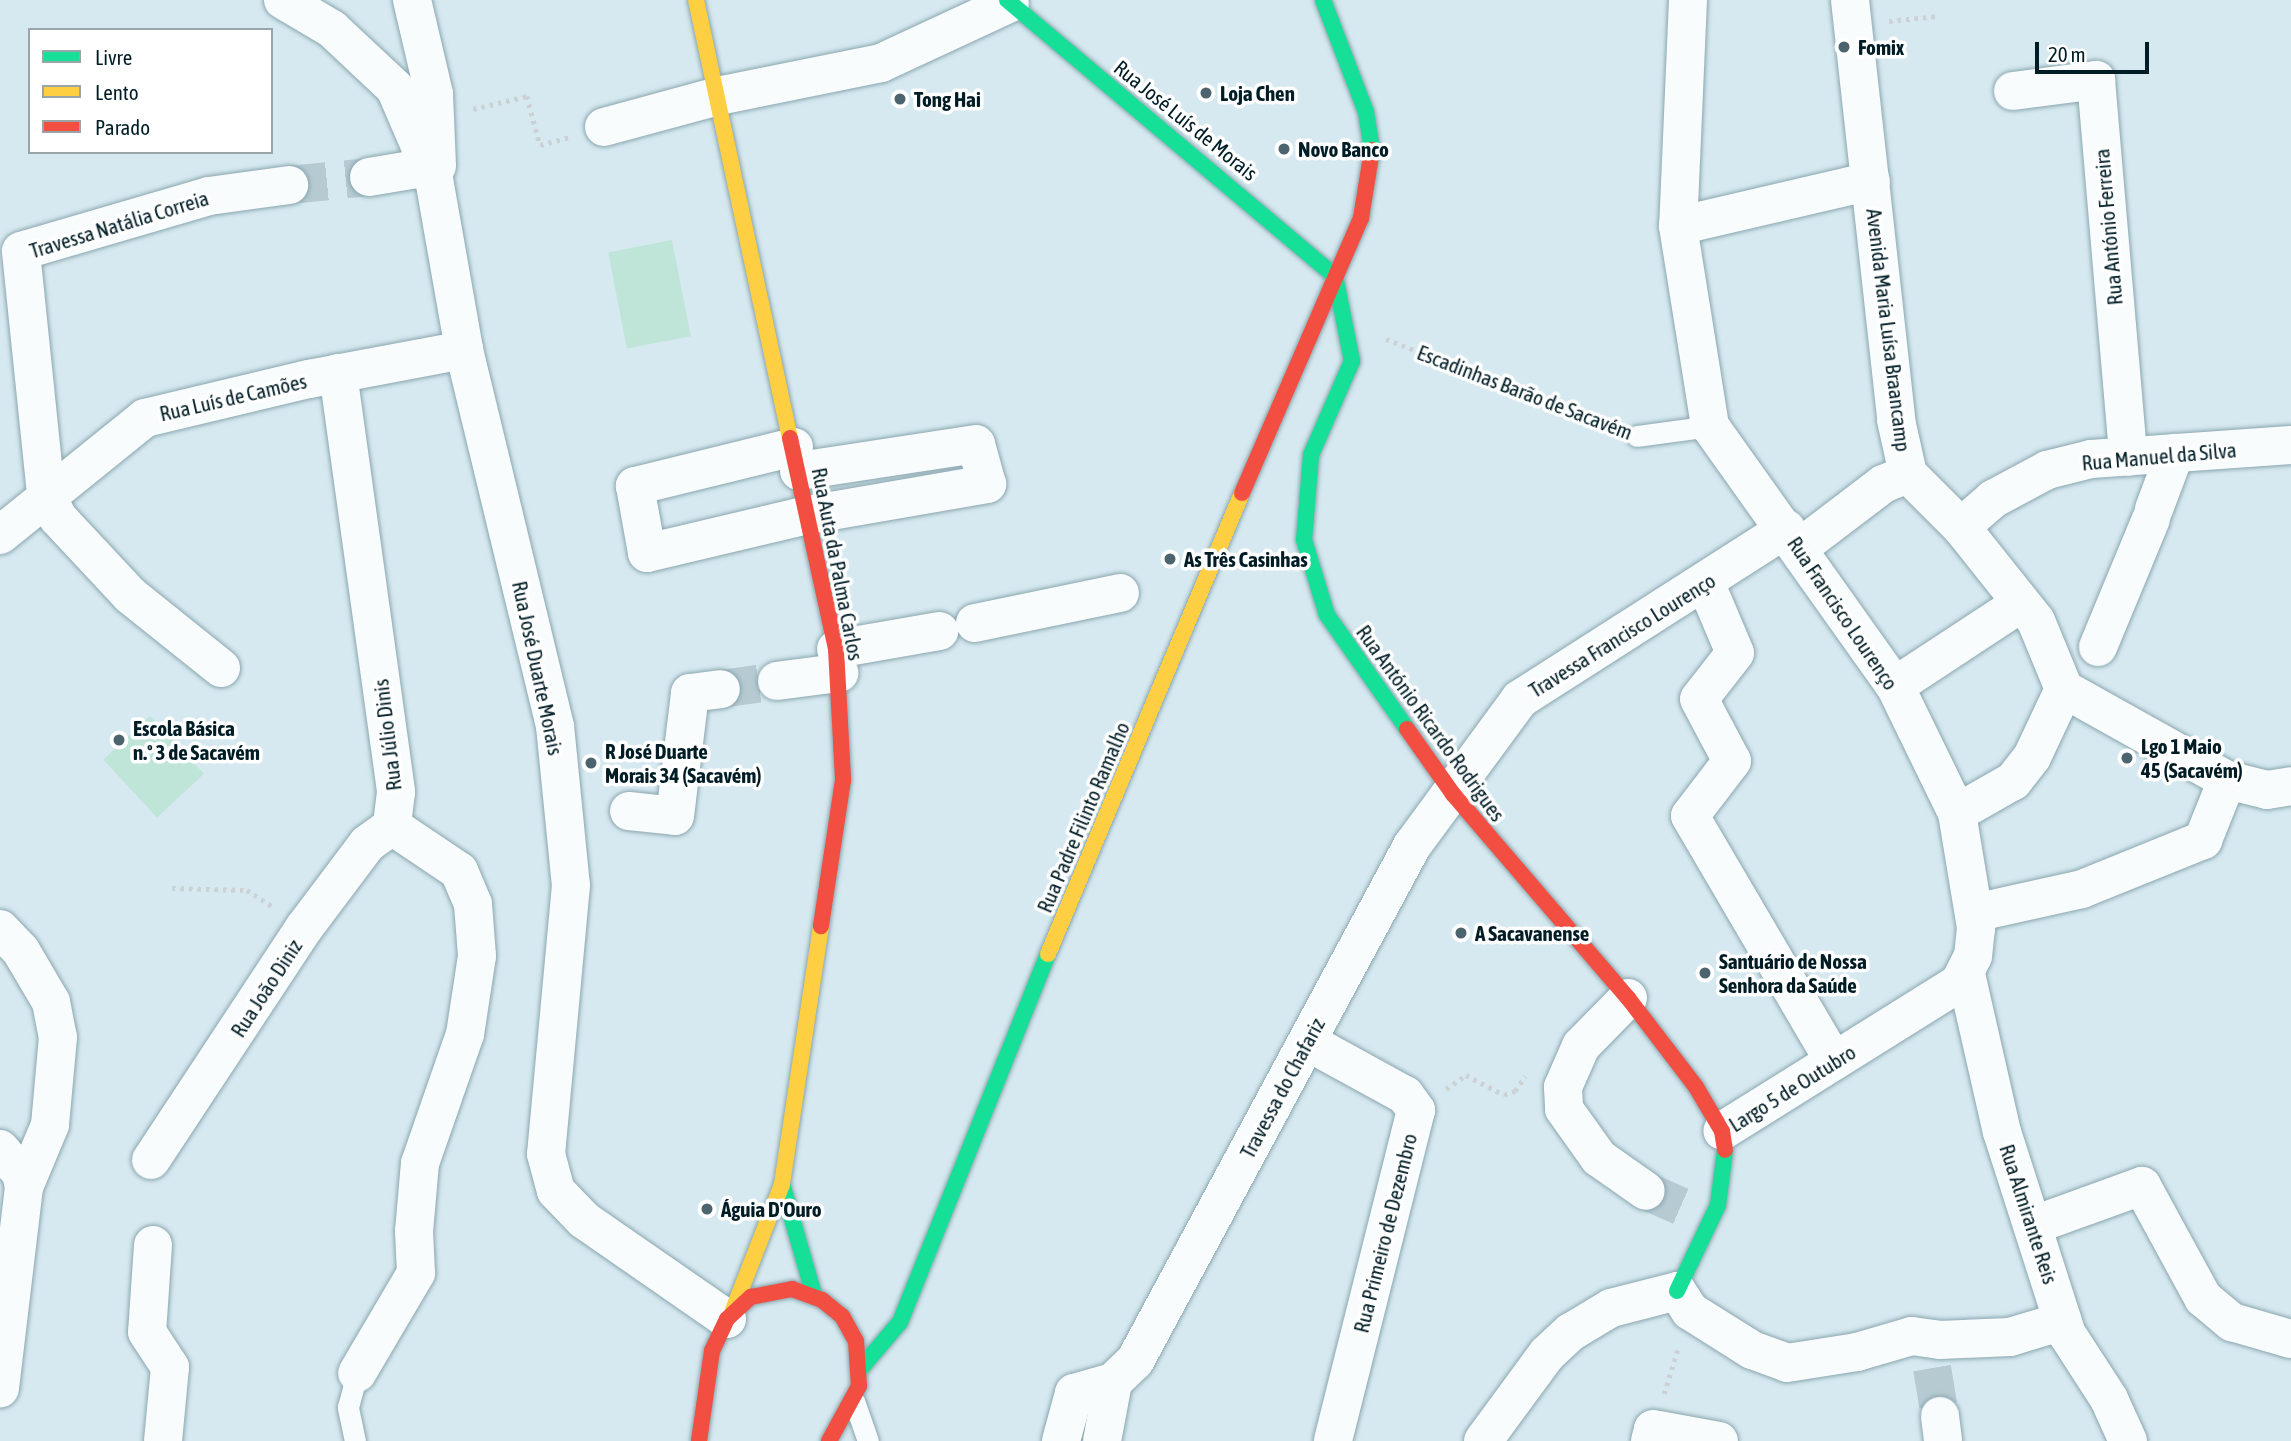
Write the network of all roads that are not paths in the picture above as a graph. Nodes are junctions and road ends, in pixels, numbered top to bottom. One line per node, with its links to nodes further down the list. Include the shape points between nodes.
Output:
1 (283, 0): 11 (street, Rua José Duarte Morais, via 332,29 395,88)
2 (412, 0): 11 (street, via 436,118 439,159)
3 (696, 0): 9 (street, Rua Auta da Palma Carlos)
4 (1324, 0): 16 (street, Rua Padre Filinto Ramalho, via 1366,112 1373,157 1361,218)
5 (1688, 0): 15 (street)
6 (1008, 1): 9 (street, via 881,63); 16 (street, Rua José Luís de Morais)
7 (1852, 13): 13 (street, Avenida Maria Luísa Braancamp)
8 (2013, 91): 23 (street, Rua António Ferreira, via 2095,80)
9 (718, 96): 10 (street); 24 (street, Rua Auta da Palma Carlos)
10 (604, 127)
11 (432, 173): 12 (street); 17 (street, Rua José Duarte Morais)
12 (369, 177)
13 (1871, 181): 15 (street); 25 (street, Avenida Maria Luísa Braancamp, via 1896,420)
14 (289, 185): 26 (street, Travessa Natália Correia, via 209,196 21,251)
15 (1678, 226): 19 (street)
16 (1335, 276): 42 (street, Rua António Ricardo Rodrigues, via 1352,360 1311,454 1304,540 1326,615); 65 (street, Rua Padre Filinto Ramalho, via 957,1172 900,1322)
17 (464, 350): 18 (street, Rua Luís de Camões); 62 (street, Rua José Duarte Morais, via 555,726 570,857 546,1154 556,1191 584,1220)
18 (338, 373): 26 (street, Rua Luís de Camões, via 145,418); 45 (street, Rua Júlio Dinis, via 396,792)
19 (1710, 426): 20 (lane, Escadinhas Barão de Sacavém); 30 (street, Rua Francisco Lourenço)
20 (1637, 436)
21 (2289, 438): 22 (street, Rua Manuel da Silva)
22 (2175, 453): 23 (street, Rua Manuel da Silva); 39 (street, via 2097,649)
23 (2128, 457): 28 (street, Rua Manuel da Silva, via 2091,459 2047,470 1993,499)
24 (796, 459): 27 (street, Rua Auta da Palma Carlos); 27 (street, via 635,486 647,553); 27 (street, via 976,444 987,484)
25 (1908, 474): 28 (street, Avenida Maria Luísa Braancamp); 30 (street, Travessa Francisco Lourenço)
26 (46, 494): 29 (street, Rua Luís de Camões); 35 (street, via 58,518 130,595)
27 (808, 515): 34 (street, Rua Auta da Palma Carlos)
28 (1961, 527): 33 (street, Avenida Maria Luísa Braancamp)
29 (0, 535)
30 (1793, 538): 31 (street, Travessa Francisco Lourenço); 37 (street, Rua Francisco Lourenço)
31 (1705, 582): 42 (street, Travessa Francisco Lourenço, via 1520,699); 51 (street, via 1735,653 1699,699 1732,761 1690,816)
32 (1119, 593): 34 (street, via 957,627)
33 (2020, 604): 37 (street); 39 (street, Avenida Maria Luísa Braancamp, via 2036,621)
34 (838, 661): 36 (street); 55 (street, Rua Auta da Palma Carlos, via 844,780)
35 (221, 668)
36 (777, 681)
37 (1895, 686): 44 (street, Rua Francisco Lourenço)
38 (721, 689): 43 (street, via 690,693 675,816)
39 (2070, 693): 40 (street); 44 (street, via 2013,781)
40 (2227, 780): 41 (street, via 2267,790); 46 (street, via 2203,840 2081,889)
41 (2291, 786)
42 (1453, 794): 49 (street, Rua António Ricardo Rodrigues); 50 (street, Travessa do Chafariz, via 1412,846)
43 (629, 811)
44 (1957, 813): 46 (street, Rua Francisco Lourenço)
45 (392, 826): 54 (street, Rua João Diniz, via 367,844 304,928); 66 (street, via 459,871 473,904 477,956 465,1034 420,1163 414,1231 416,1272)
46 (1974, 913): 48 (street, Rua Francisco Lourenço, via 1973,956)
47 (0, 929): 56 (street, via 20,951 51,1002 58,1037 50,1125)
48 (1966, 974): 51 (street, Largo 5 de Outubro, via 1959,983); 58 (street, Rua Almirante Reis, via 2002,1132)
49 (1628, 998): 52 (street, Rua António Ricardo Rodrigues, via 1696,1087); 57 (street, via 1581,1046 1563,1087 1564,1108 1599,1158)
50 (1308, 1042): 67 (street, Travessa do Chafariz, via 1135,1360); 78 (street, Rua Primeiro de Dezembro, via 1405,1095 1416,1110)
51 (1834, 1061): 52 (street, Largo 5 de Outubro)
52 (1722, 1131): 61 (street, Largo 5 de Outubro, via 1726,1156 1718,1205 1700,1213)
53 (0, 1149): 56 (street, via 21,1173)
54 (152, 1160)
55 (782, 1184): 60 (street, Rua Auta da Palma Carlos); 62 (street, Rua Auta da Palma Carlos)
56 (24, 1187): 68 (street)
57 (1646, 1191)
58 (2034, 1225): 63 (street, Rua Almirante Reis); 64 (street, via 2142,1186 2193,1286 2212,1306 2252,1331)
59 (153, 1245): 71 (street, via 147,1332 170,1367)
60 (814, 1296): 62 (street, via 779,1289 751,1297); 65 (street, via 842,1316 856,1341)
61 (1683, 1301): 63 (street, via 1752,1350 1787,1363 1912,1336 1930,1354); 79 (street, via 1611,1308 1571,1332 1548,1354)
62 (730, 1315): 73 (street, Rua Auta da Palma Carlos, via 712,1351)
63 (2063, 1321): 81 (street, Rua Almirante Reis)
64 (2291, 1339)
65 (861, 1368): 69 (street)
66 (357, 1373): 72 (lane, via 348,1407)
67 (1113, 1382): 76 (street, via 1074,1393); 77 (street)
68 (0, 1389)
69 (854, 1401): 74 (street); 75 (lane)
70 (1651, 1435): 80 (street)
71 (163, 1441)
72 (355, 1441)
73 (699, 1441)
74 (829, 1441)
75 (868, 1441)
76 (1061, 1441)
77 (1102, 1441)
78 (1333, 1441)
79 (1483, 1441)
80 (1719, 1441)
81 (2128, 1441)

